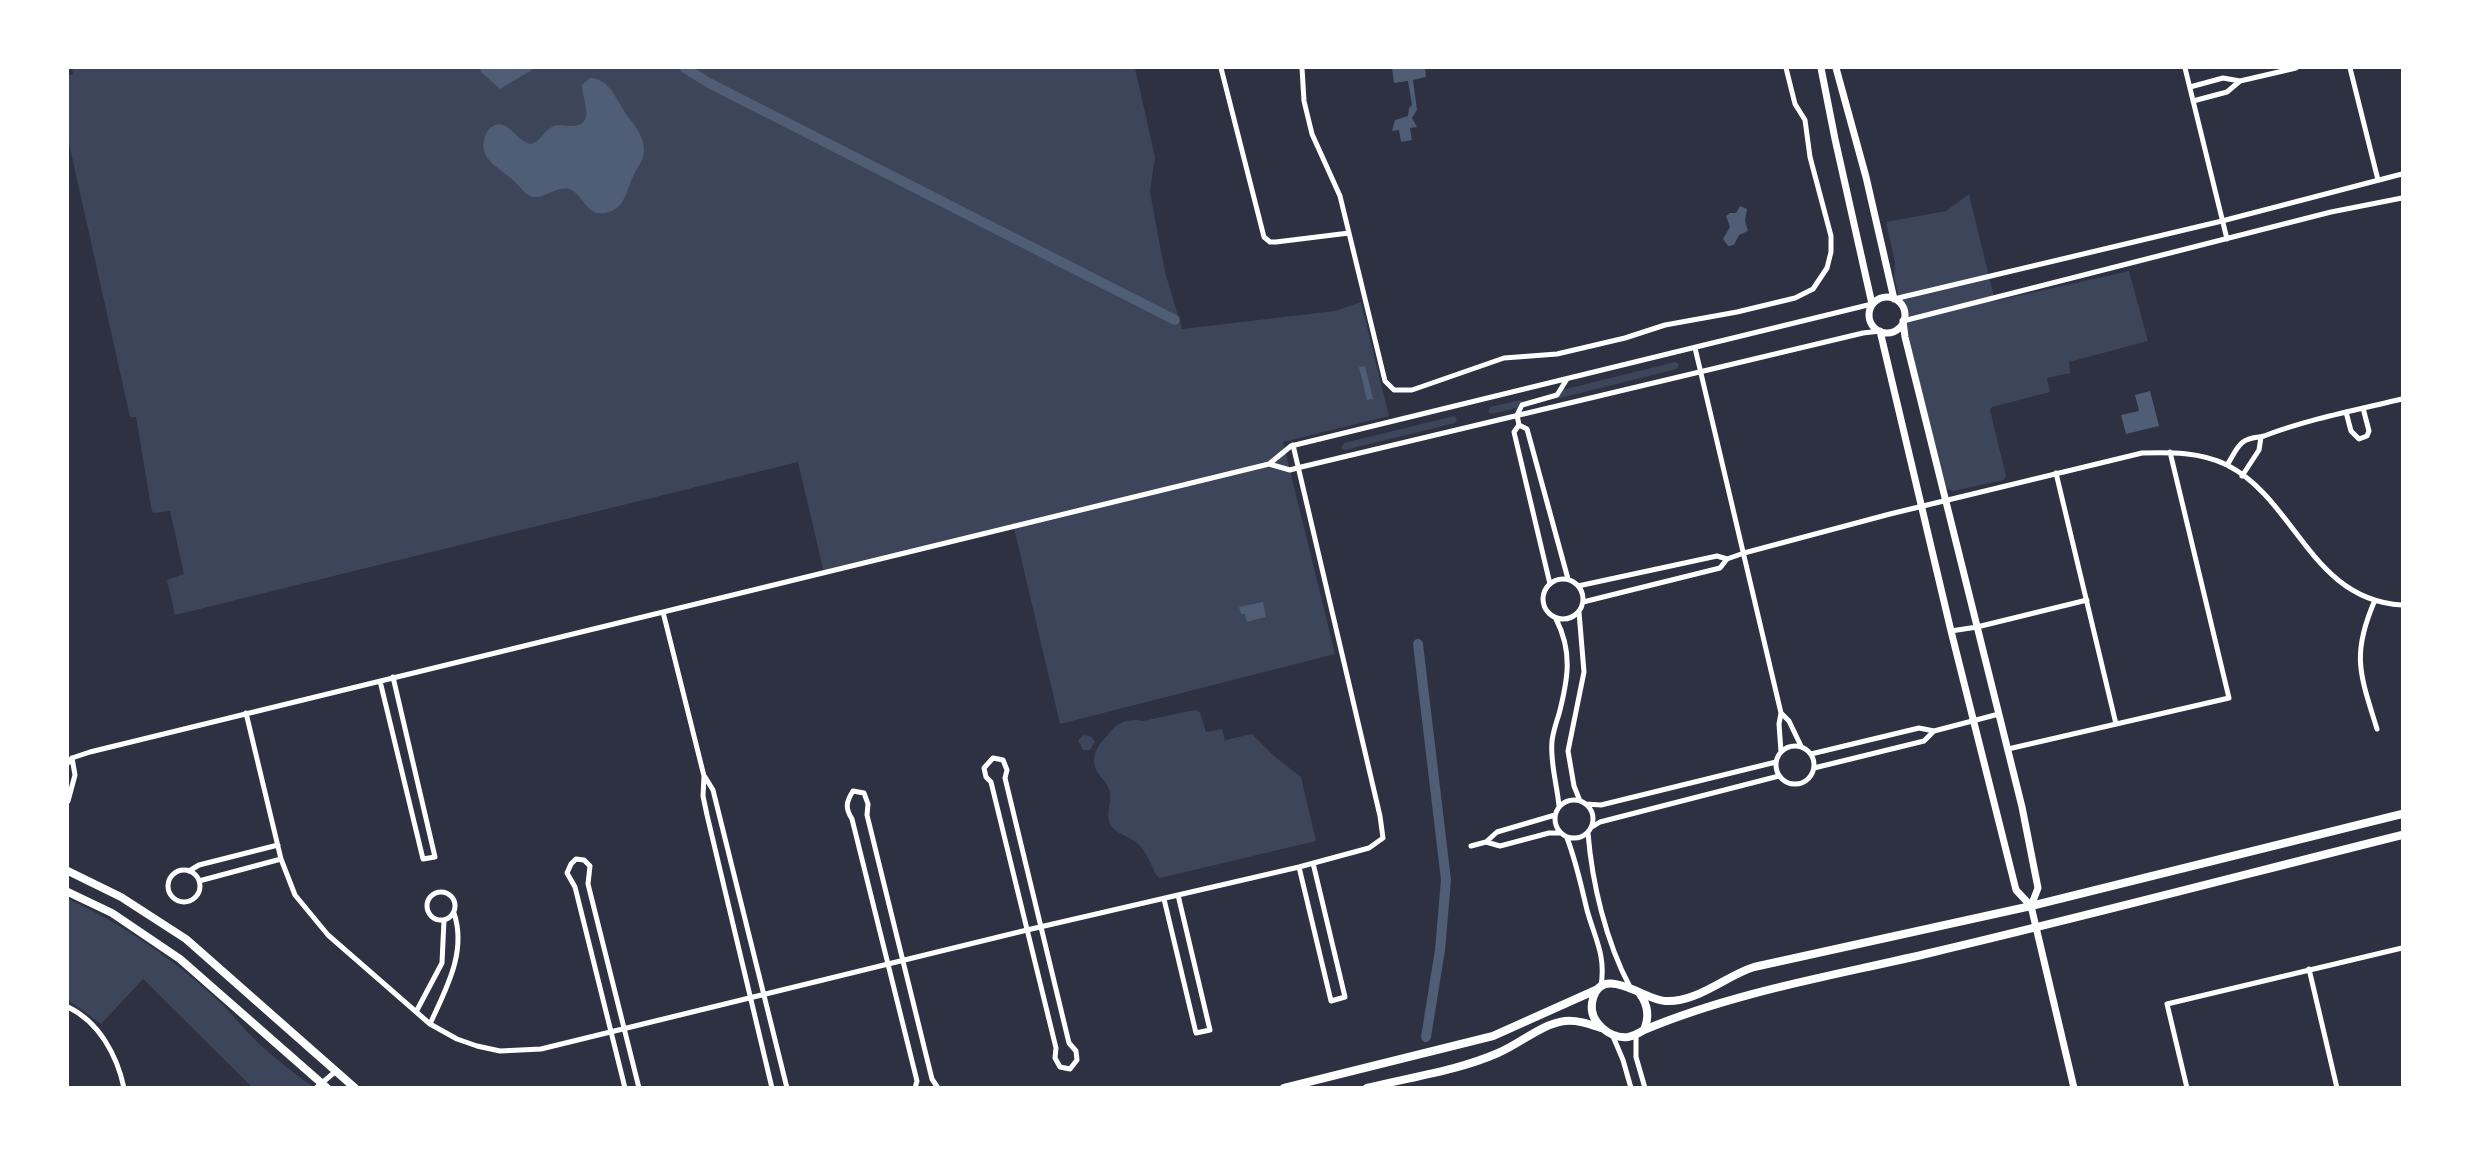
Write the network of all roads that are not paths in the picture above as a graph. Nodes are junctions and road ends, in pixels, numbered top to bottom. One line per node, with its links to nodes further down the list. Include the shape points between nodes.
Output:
1 (1221, 68): 16 (street, via 1264,237 1276,242)
2 (1302, 68): 16 (street, via 1312,134 1335,184)
3 (1786, 68): 16 (street, via 1795,104 1805,120 1810,157 1831,236 1827,268 1818,284 1803,295 1744,311 1665,324 1557,354 1504,358 1430,385 1394,390 1385,381)
4 (1821, 68): 19 (street)
5 (1836, 68): 18 (street)
6 (2185, 68): 10 (street)
7 (2296, 68): 9 (street)
8 (2350, 68): 13 (street)
9 (2240, 81): 10 (street, via 2223,78); 11 (street, via 2227,92)
10 (2190, 87): 11 (street)
11 (2193, 101): 15 (street)
12 (2403, 174): 13 (street)
13 (2378, 180): 15 (street)
14 (2403, 198): 17 (street)
15 (2222, 221): 17 (street); 18 (street)
16 (1349, 233)
17 (2227, 239): 20 (street)
18 (1894, 299): 19 (street, via 1882,297); 20 (street, via 1904,310)
19 (1872, 304): 21 (street, via 1869,319); 22 (street)
20 (1904, 321): 21 (street, via 1896,330); 38 (street)
21 (1880, 331): 23 (street); 39 (street)
22 (1695, 348): 23 (street); 24 (street)
23 (1700, 371): 28 (street); 40 (street)
24 (1567, 379): 28 (street, via 1557,395 1522,405); 31 (street)
25 (2403, 399): 26 (street)
26 (2363, 408): 27 (street); 27 (street, via 2369,431 2359,439 2351,430)
27 (2346, 412): 30 (street)
28 (1517, 415): 29 (street); 35 (street)
29 (1519, 425): 42 (street, via 1527,429); 43 (street, via 1514,432)
30 (2261, 437): 34 (street, via 2240,444); 37 (street, via 2259,450)
31 (1293, 445): 33 (street); 35 (street)
32 (2170, 452): 34 (street, via 2189,453); 36 (street, via 2142,453); 60 (street, via 2229,698)
33 (1269, 464): 35 (street); 49 (street)
34 (2227, 465): 37 (street)
35 (1297, 468): 93 (street, via 1383,838 1369,848)
36 (2056, 474): 38 (street); 45 (street)
37 (2242, 476): 46 (street, via 2270,500 2321,565 2344,584)
38 (1944, 501): 39 (street); 52 (street)
39 (1921, 507): 40 (street); 53 (street)
40 (1744, 553): 41 (street); 57 (street)
41 (1726, 559): 44 (street, via 1717,556); 47 (street, via 1720,568)
42 (1568, 579): 43 (street); 44 (street)
43 (1550, 584): 51 (street, via 1544,591 1543,604)
44 (1578, 586): 47 (street)
45 (2087, 600): 52 (street); 60 (street)
46 (2375, 600): 48 (street); 61 (street, via 2360,642 2360,675)
47 (1583, 602): 50 (street)
48 (2403, 604)
49 (663, 612): 54 (street); 74 (street)
50 (1579, 612): 51 (street, via 1569,619); 77 (street, via 1584,672 1568,751 1574,784)
51 (1556, 619): 79 (street, via 1569,662 1552,738)
52 (1977, 627): 53 (street); 58 (street)
53 (1951, 631): 59 (street)
54 (393, 678): 55 (street); 65 (street)
55 (380, 681): 56 (street); 68 (street)
56 (246, 713): 70 (street); 90 (street)
57 (1781, 713): 63 (street); 67 (street)
58 (1999, 714): 59 (street); 64 (street)
59 (1974, 721): 62 (street); 105 (street, via 2016,890)
60 (2116, 724): 64 (street)
61 (2377, 729)
62 (1935, 731): 69 (street, via 1919,728); 73 (street, via 1924,741)
63 (1801, 746): 67 (street, via 1790,746); 69 (street)
64 (2008, 749): 105 (street, via 2038,888)
65 (410, 750): 68 (street); 78 (street)
66 (68, 752): 70 (street)
67 (1781, 752): 71 (street)
68 (398, 753): 80 (street)
69 (1811, 753): 73 (street)
70 (72, 758): 72 (street); 76 (street, via 75,775)
71 (1776, 762): 75 (street); 77 (street, via 1601,805)
72 (68, 763)
73 (1814, 768): 75 (street, via 1808,779 1799,784)
74 (704, 776): 101 (street, via 713,790); 103 (street, via 706,815)
75 (1779, 776): 83 (street, via 1600,822)
76 (68, 801)
77 (1583, 802): 79 (street, via 1567,801); 83 (street, via 1593,815)
78 (423, 805): 80 (street); 80 (street, via 435,857 423,860)
79 (1559, 806): 82 (street)
80 (411, 807)
81 (2403, 814): 105 (main road)
82 (1555, 815): 84 (street); 89 (street, via 1497,832)
83 (1590, 830): 87 (street, via 1577,839); 123 (street, via 1590,851 1608,934)
84 (1559, 833): 87 (street); 89 (street, via 1500,846)
85 (2403, 835): 109 (main road)
86 (1019, 838): 88 (street); 88 (street, via 1005,778 1007,770 1003,760 993,758 984,768); 108 (street)
87 (1567, 838): 124 (street, via 1601,949 1604,969)
88 (1006, 842): 110 (street)
89 (1486, 843): 91 (street)
90 (278, 845): 92 (street); 96 (street)
91 (1471, 846)
92 (281, 859): 99 (street); 131 (street, via 295,894 328,935)
93 (1313, 863): 94 (street); 111 (street)
94 (1299, 867): 102 (street); 112 (street)
95 (68, 871): 143 (main road, via 121,897 186,939)
96 (189, 871): 99 (street); 99 (street, via 178,871 171,878 168,888 173,897 182,901 192,899 199,891)
97 (881, 873): 98 (street); 98 (street, via 867,815 868,804 864,793 854,791 846,801 847,811); 116 (street)
98 (866, 877): 118 (street)
99 (199, 881)
100 (68, 892): 144 (main road, via 112,913 165,948)
101 (739, 894): 103 (street); 126 (street)
102 (1178, 895): 104 (street); 119 (street)
103 (726, 897): 127 (street)
104 (1164, 899): 108 (street); 121 (street)
105 (2031, 906): 109 (street); 125 (main road, via 1739,972 1686,1000 1662,1001)
106 (454, 913): 107 (street); 107 (street, via 455,903 450,895 433,895 428,912 435,919); 120 (street, via 458,923)
107 (444, 920): 117 (street)
108 (1040, 927): 110 (street); 128 (street)
109 (2037, 927): 135 (main road, via 1813,979 1672,1018); 157 (street)
110 (1027, 930): 116 (street); 129 (street)
111 (1329, 931): 112 (street); 112 (street, via 1345,997 1331,1001)
112 (1315, 935)
113 (602, 940): 114 (street); 114 (street, via 588,884 590,866 585,860 576,859 567,873 575,887); 133 (street)
114 (590, 944): 136 (street)
115 (2403, 948): 122 (street)
116 (902, 961): 118 (street); 137 (street)
117 (442, 963): 120 (street); 131 (street)
118 (888, 965): 126 (street); 140 (street)
119 (1195, 965): 121 (street); 121 (street, via 1210,1030 1196,1033)
120 (455, 967): 132 (street)
121 (1180, 969)
122 (2309, 969): 158 (street, via 2167,1004); 159 (street)
123 (1630, 987): 124 (main road, via 1616,983); 125 (main road)
124 (1600, 988): 134 (main road, via 1593,996 1592,1008); 153 (main road, via 1493,1036)
125 (1640, 994): 135 (main road, via 1648,1012)
126 (764, 995): 127 (street); 141 (street)
127 (750, 1000): 133 (street); 142 (street)
128 (1059, 1000): 129 (street); 129 (street, via 1070,1043 1076,1051 1077,1060 1070,1069 1057,1063)
129 (1045, 1004)
130 (68, 1008): 146 (street, via 105,1039 117,1059)
131 (416, 1012): 132 (street)
132 (430, 1024): 136 (street, via 457,1039 500,1051 541,1049)
133 (625, 1029): 136 (street); 148 (street)
134 (1604, 1029): 138 (main road); 154 (main road, via 1580,1021 1564,1021 1469,1064)
135 (1644, 1030): 139 (main road)
136 (613, 1033): 147 (street)
137 (921, 1034): 140 (street); 152 (street, via 932,1079)
138 (1612, 1034): 139 (main road); 155 (street)
139 (1636, 1034): 156 (street, via 1636,1057)
140 (906, 1038): 151 (street, via 917,1081)
141 (781, 1066): 142 (street); 150 (street)
142 (768, 1070): 149 (street)
143 (336, 1071): 144 (street); 145 (main road)
144 (321, 1086)
145 (349, 1086)
146 (124, 1088)
147 (625, 1088)
148 (639, 1088)
149 (772, 1088)
150 (787, 1088)
151 (915, 1088)
152 (938, 1088)
153 (1284, 1088)
154 (1367, 1088)
155 (1631, 1088)
156 (1645, 1088)
157 (2074, 1088)
158 (2187, 1088)
159 (2337, 1088)

